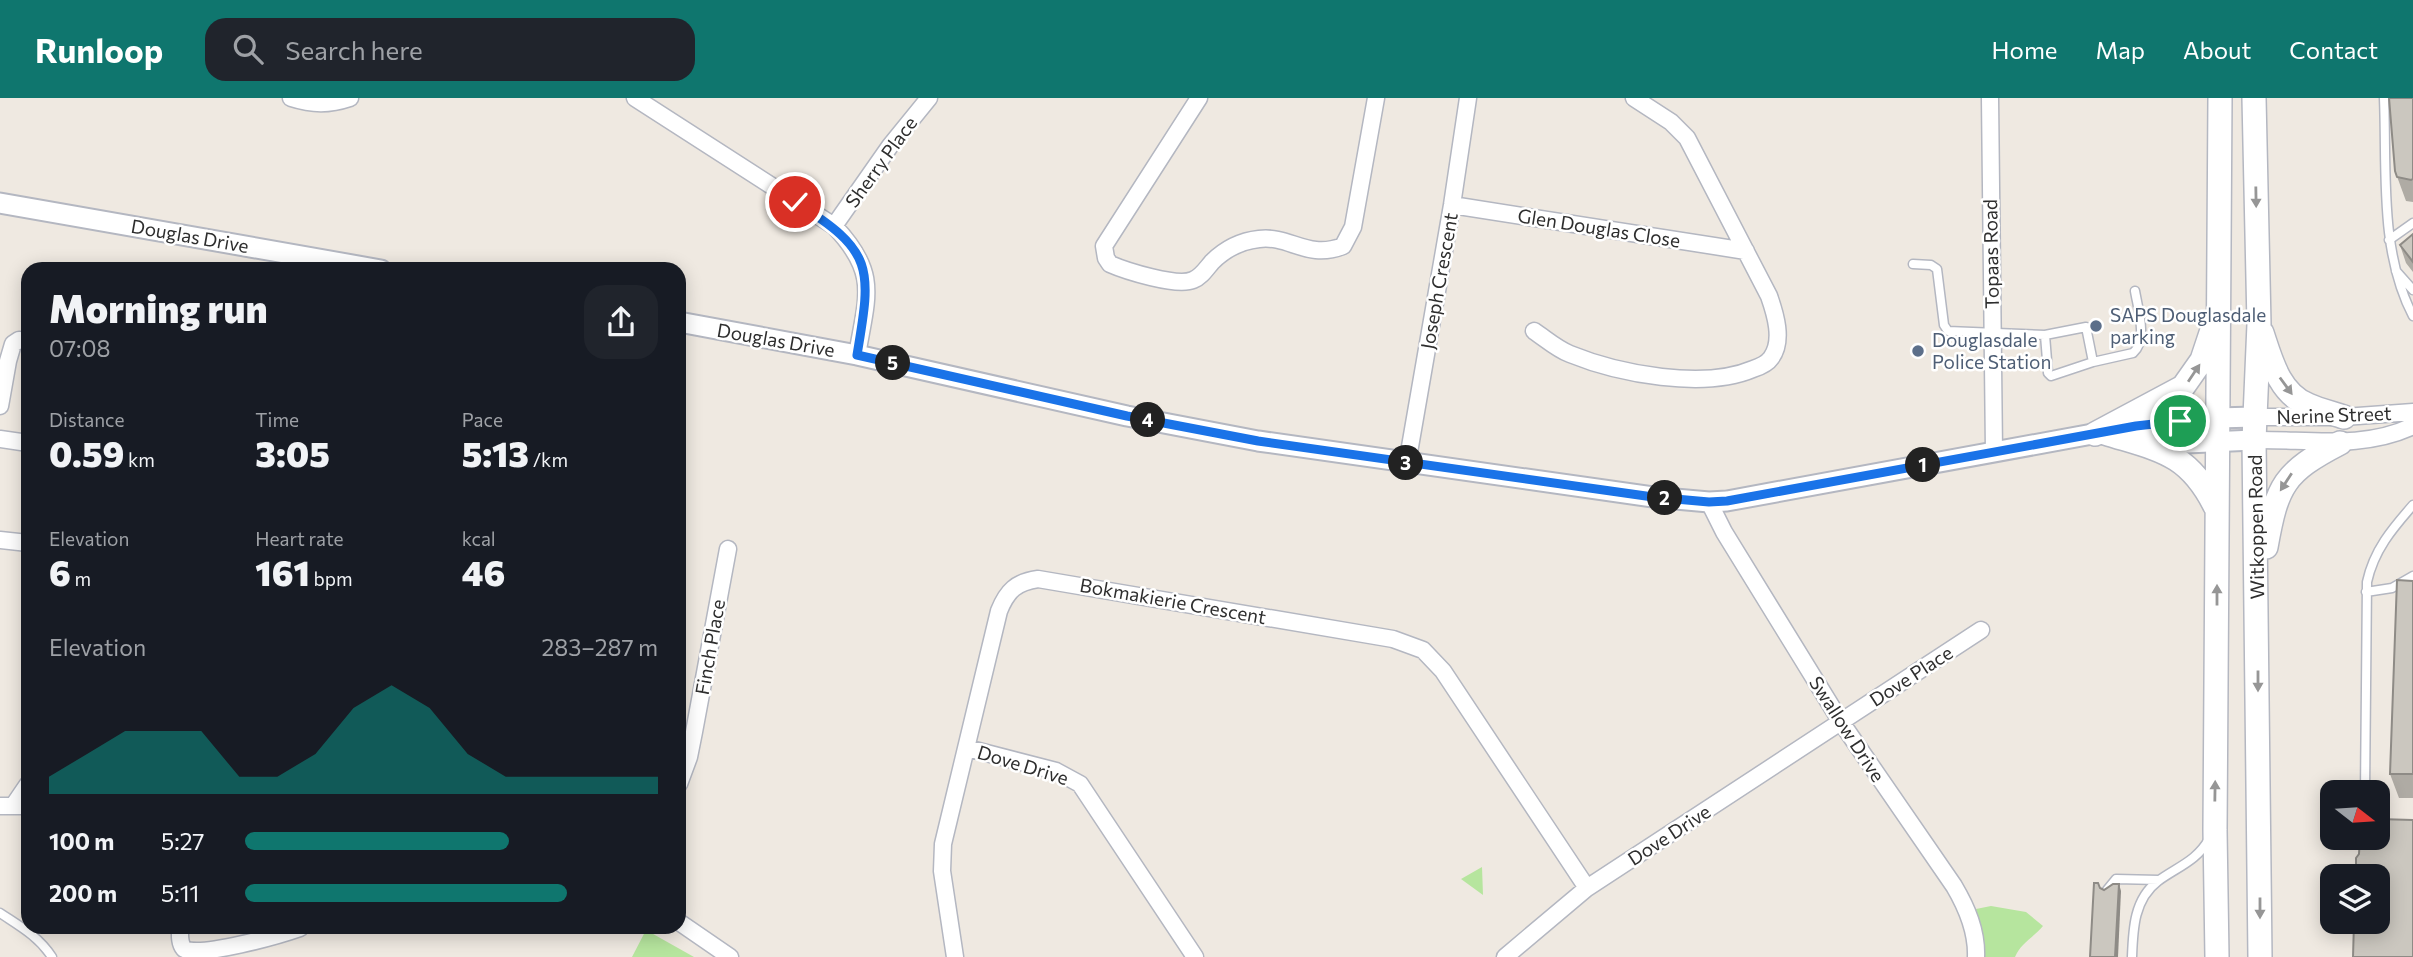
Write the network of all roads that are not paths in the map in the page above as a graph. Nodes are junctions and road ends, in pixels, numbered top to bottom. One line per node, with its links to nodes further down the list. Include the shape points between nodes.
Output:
1 (291, 98): 2 (street, via 314,104)
2 (350, 98)
3 (635, 98): 16 (street)
4 (929, 98): 16 (street, Sherry Place)
5 (1199, 98): 6 (street, via 1104,246 1110,264 1182,283 1196,279 1231,247 1257,239 1311,251 1343,246 1353,227)
6 (1376, 98)
7 (1468, 98): 14 (street, Joseph Crescent)
8 (1634, 98): 18 (street, via 1687,138)
9 (1990, 98): 29 (street, Topaas Road)
10 (2220, 98): 24 (main road, Witkoppen Road)
11 (2254, 98): 27 (main road, Witkoppen Road, one-way to 27)
12 (2384, 98): 17 (lane)
13 (0, 204): 19 (street, Douglas Drive)
14 (1452, 205): 18 (street, Glen Douglas Close); 46 (street, Joseph Crescent)
15 (2413, 223): 17 (lane)
16 (834, 226): 32 (street, via 859,256 866,283)
17 (2389, 240): 21 (lane)
18 (1746, 251): 28 (street, via 1769,296 1777,334 1771,359 1745,373 1684,380 1637,372 1569,354)
19 (335, 262)
20 (1913, 264): 29 (lane, via 1937,269 1945,329)
21 (2394, 269): 22 (lane); 25 (lane)
22 (2413, 290)
23 (2135, 291): 33 (lane, via 2141,340 2137,350)
24 (2219, 299): 37 (main road, Witkoppen Road); 40 (main road, one-way to 24, via 2183,387 2202,360)
25 (2413, 316)
26 (686, 323): 32 (street, Douglas Drive)
27 (2259, 324): 36 (main road, one-way to 36, via 2277,374 2293,397); 39 (main road, Witkoppen Road)
28 (1534, 331)
29 (1992, 334): 30 (lane); 45 (street, Topaas Road)
30 (2045, 335): 33 (lane, via 2087,327); 33 (lane, via 2050,375)
31 (21, 340): 34 (street, via 13,344)
32 (857, 355): 46 (street, Douglas Drive, via 1192,429)
33 (2093, 362)
34 (0, 406)
35 (2413, 412): 36 (street, Nerine Street)
36 (2344, 417): 39 (street, Nerine Street)
37 (2217, 418): 39 (street, Douglas Drive); 40 (street, Douglas Drive); 43 (main road, Witkoppen Road)
38 (2413, 426): 44 (street, Nerine Street, via 2377,439)
39 (2254, 429): 43 (street, Douglas Drive); 44 (street, Nerine Street); 55 (main road, Witkoppen Road)
40 (2105, 433): 43 (street, Douglas Drive, via 2171,443); 45 (street, Douglas Drive); 49 (main road, via 2179,460 2206,488)
41 (0, 439): 42 (street)
42 (21, 442)
43 (2217, 442): 49 (main road, Witkoppen Road)
44 (2340, 443): 55 (main road, one-way to 55, via 2296,468 2280,489)
45 (1994, 452): 47 (street, Douglas Drive)
46 (1407, 464): 47 (street, Douglas Drive)
47 (1709, 502): 57 (street, Swallow Drive)
48 (2413, 505): 54 (lane, via 2383,540 2370,568)
49 (2217, 509): 61 (main road, Witkoppen Road, one-way to 49)
50 (0, 540): 51 (street)
51 (21, 542)
52 (728, 549): 59 (street, Finch Place)
53 (2413, 576): 54 (lane, via 2392,588)
54 (2366, 592): 60 (lane)
55 (2257, 612): 79 (main road, Witkoppen Road, one-way to 79)
56 (1981, 630): 57 (street, Dove Place)
57 (1841, 722): 63 (street, Dove Drive); 76 (street, Swallow Drive, via 1954,886 1966,907)
58 (967, 748): 63 (street, Bokmakierie Crescent, via 999,611 1010,590 1025,580 1059,581 1393,639 1423,650 1443,671); 73 (street, Bokmakierie Crescent, via 943,844 942,871); 74 (street, Dove Drive, via 1056,771 1080,784)
59 (686, 762)
60 (2365, 780)
61 (2215, 830): 62 (lane, via 2192,860); 78 (main road, Witkoppen Road)
62 (2159, 880): 64 (lane, via 2116,879); 77 (lane, via 2139,904)
63 (1587, 888): 75 (street, Dove Drive)
64 (2107, 890)
65 (0, 913): 66 (lane)
66 (21, 926)
67 (686, 927): 72 (street)
68 (33, 934): 71 (lane)
69 (180, 934): 70 (street, via 184,950 217,957)
70 (283, 934)
71 (52, 957)
72 (730, 957)
73 (955, 957)
74 (1195, 957)
75 (1505, 957)
76 (1976, 957)
77 (2132, 957)
78 (2217, 957)
79 (2260, 957)

